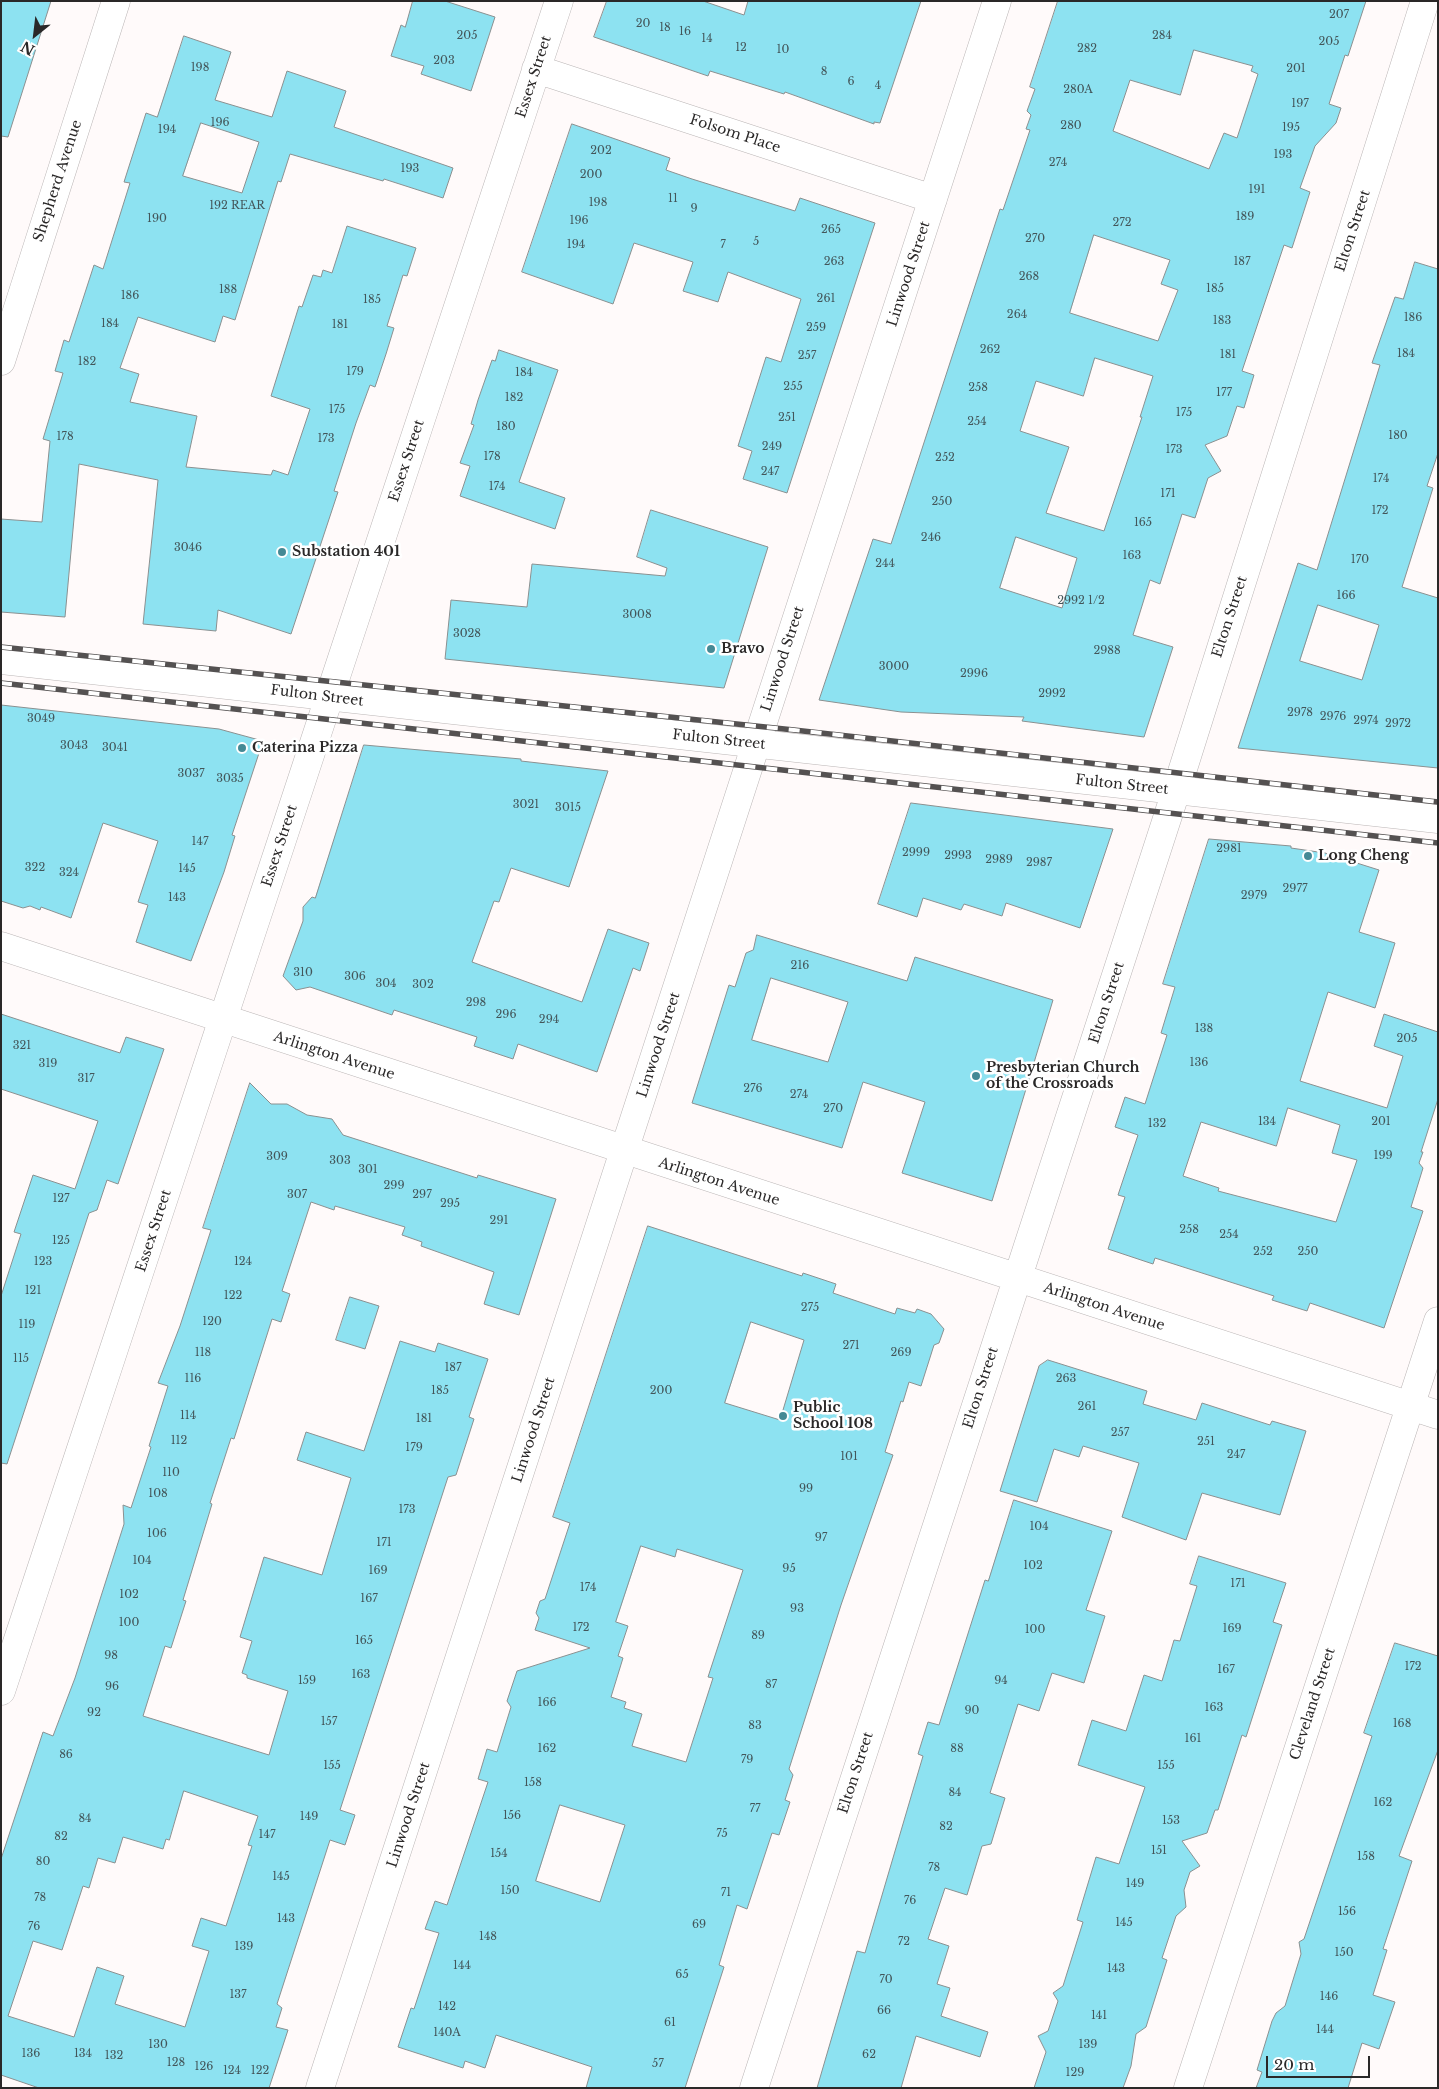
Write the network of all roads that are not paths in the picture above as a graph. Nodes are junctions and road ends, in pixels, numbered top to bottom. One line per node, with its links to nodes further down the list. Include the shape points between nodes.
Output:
1 (116, 1): 7 (street, Shepherd Avenue)
2 (559, 1): 5 (street, Essex Street)
3 (997, 1): 6 (street, Linwood Street)
4 (1425, 1): 11 (street, Elton Street)
5 (536, 69): 6 (street, Folsom Place); 9 (street, Essex Street)
6 (933, 199): 10 (street, Linwood Street)
7 (1, 361)
8 (1, 660): 9 (street, Fulton Street)
9 (329, 697): 10 (street, Fulton Street); 14 (street, Essex Street)
10 (756, 744): 11 (street, Fulton Street); 15 (street, Linwood Street)
11 (1176, 791): 12 (street, Fulton Street); 16 (street, Elton Street)
12 (1438, 820)
13 (1, 946): 14 (street, Arlington Avenue)
14 (223, 1020): 15 (street, Arlington Avenue); 20 (street, Essex Street)
15 (624, 1151): 16 (street, Arlington Avenue); 21 (street, Linwood Street)
16 (1017, 1279): 18 (street, Arlington Avenue); 22 (street, Elton Street)
17 (1438, 1321): 18 (street, Cleveland Street)
18 (1410, 1406): 19 (street, Arlington Avenue); 23 (street, Cleveland Street)
19 (1438, 1415)
20 (1, 1691)
21 (320, 2088)
22 (754, 2088)
23 (1188, 2088)

